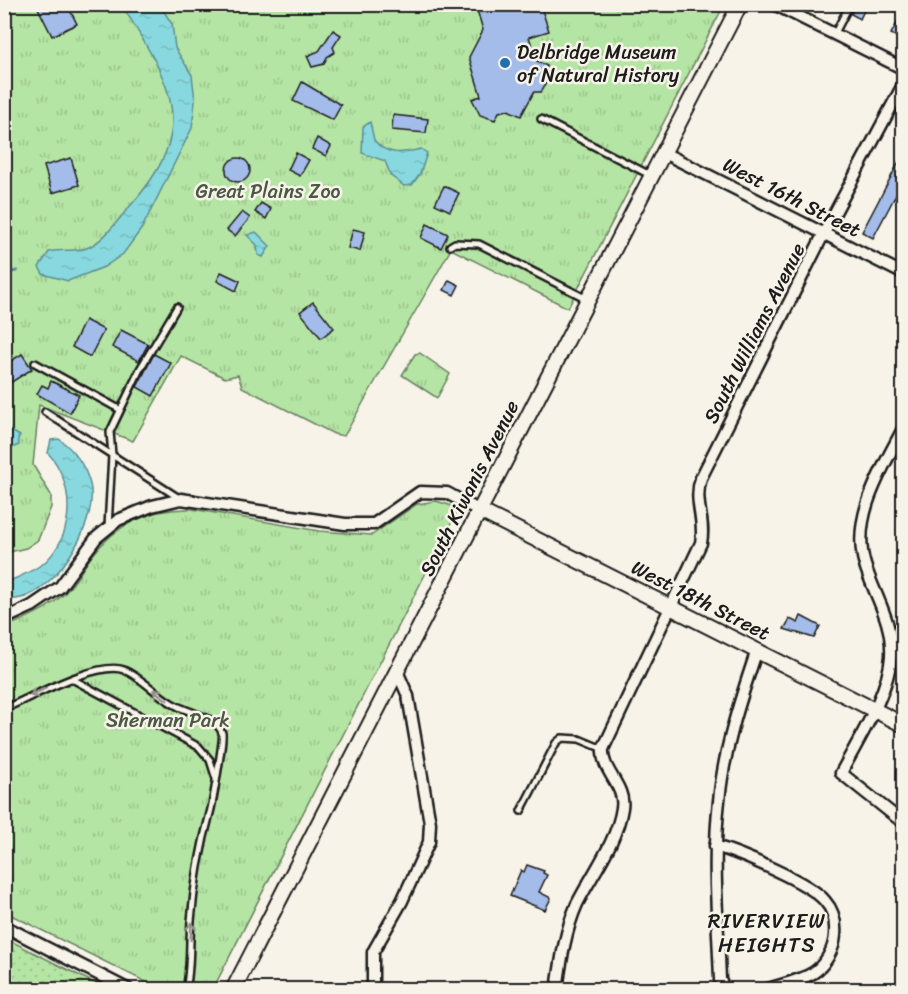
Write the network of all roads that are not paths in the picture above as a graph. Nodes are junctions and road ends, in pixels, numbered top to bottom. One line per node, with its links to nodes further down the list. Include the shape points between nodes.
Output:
1 (740, 4): 8 (main road, South Kiwanis Avenue)
2 (774, 4): 4 (street)
3 (850, 4): 4 (lane)
4 (834, 35): 5 (street)
5 (903, 69)
6 (903, 83): 10 (street, South Williams Avenue)
7 (541, 119): 9 (lane)
8 (664, 153): 9 (main road, South Kiwanis Avenue); 10 (street, West 16th Street)
9 (652, 176): 13 (main road, South Kiwanis Avenue)
10 (824, 233): 12 (street, West 16th Street); 23 (street, South Williams Avenue, via 701,478 696,501 702,525 701,543)
11 (450, 246): 13 (lane, via 479,244)
12 (903, 274)
13 (588, 300): 21 (main road, South Kiwanis Avenue)
14 (177, 306): 16 (lane)
15 (35, 363): 16 (lane)
16 (119, 409): 19 (lane, via 110,432)
17 (45, 412): 19 (lane)
18 (903, 428): 28 (street, via 871,492 862,526 865,565 886,615 891,638 890,670)
19 (112, 455): 20 (lane); 22 (lane)
20 (180, 499): 21 (street, via 345,524 374,524 420,492 447,494); 22 (street, via 118,520)
21 (480, 511): 23 (main road, West 18th Street); 26 (main road, South Kiwanis Avenue)
22 (108, 529): 24 (street, via 96,538 60,587)
23 (672, 607): 25 (main road, West 18th Street); 31 (street, South Williams Avenue)
24 (4, 619)
25 (757, 650): 28 (main road, West 18th Street); 35 (street, via 727,750)
26 (397, 671): 39 (main road, South Kiwanis Avenue); 40 (street, via 408,696 430,823 429,842 402,902 373,952)
27 (74, 680): 29 (lane, one-way to 29, via 46,688); 32 (lane, via 199,747 210,760); 32 (lane, one-way to 27, via 223,738 215,723 174,705 123,670 101,669)
28 (873, 709): 30 (main road, West 18th Street); 34 (street, via 841,773)
29 (4, 710)
30 (903, 725)
31 (603, 749): 33 (lane, via 579,739 562,738); 41 (street, via 603,762 622,797 622,810 576,906)
32 (216, 779): 38 (lane, one-way to 32, via 198,863)
33 (521, 811)
34 (900, 820)
35 (715, 846): 42 (street, via 720,980); 43 (street, via 745,855 813,891 832,912 835,941 821,967)
36 (4, 926): 37 (street)
37 (129, 990)
38 (186, 990)
39 (233, 990)
40 (373, 990)
41 (557, 990)
42 (725, 990)
43 (765, 990)

